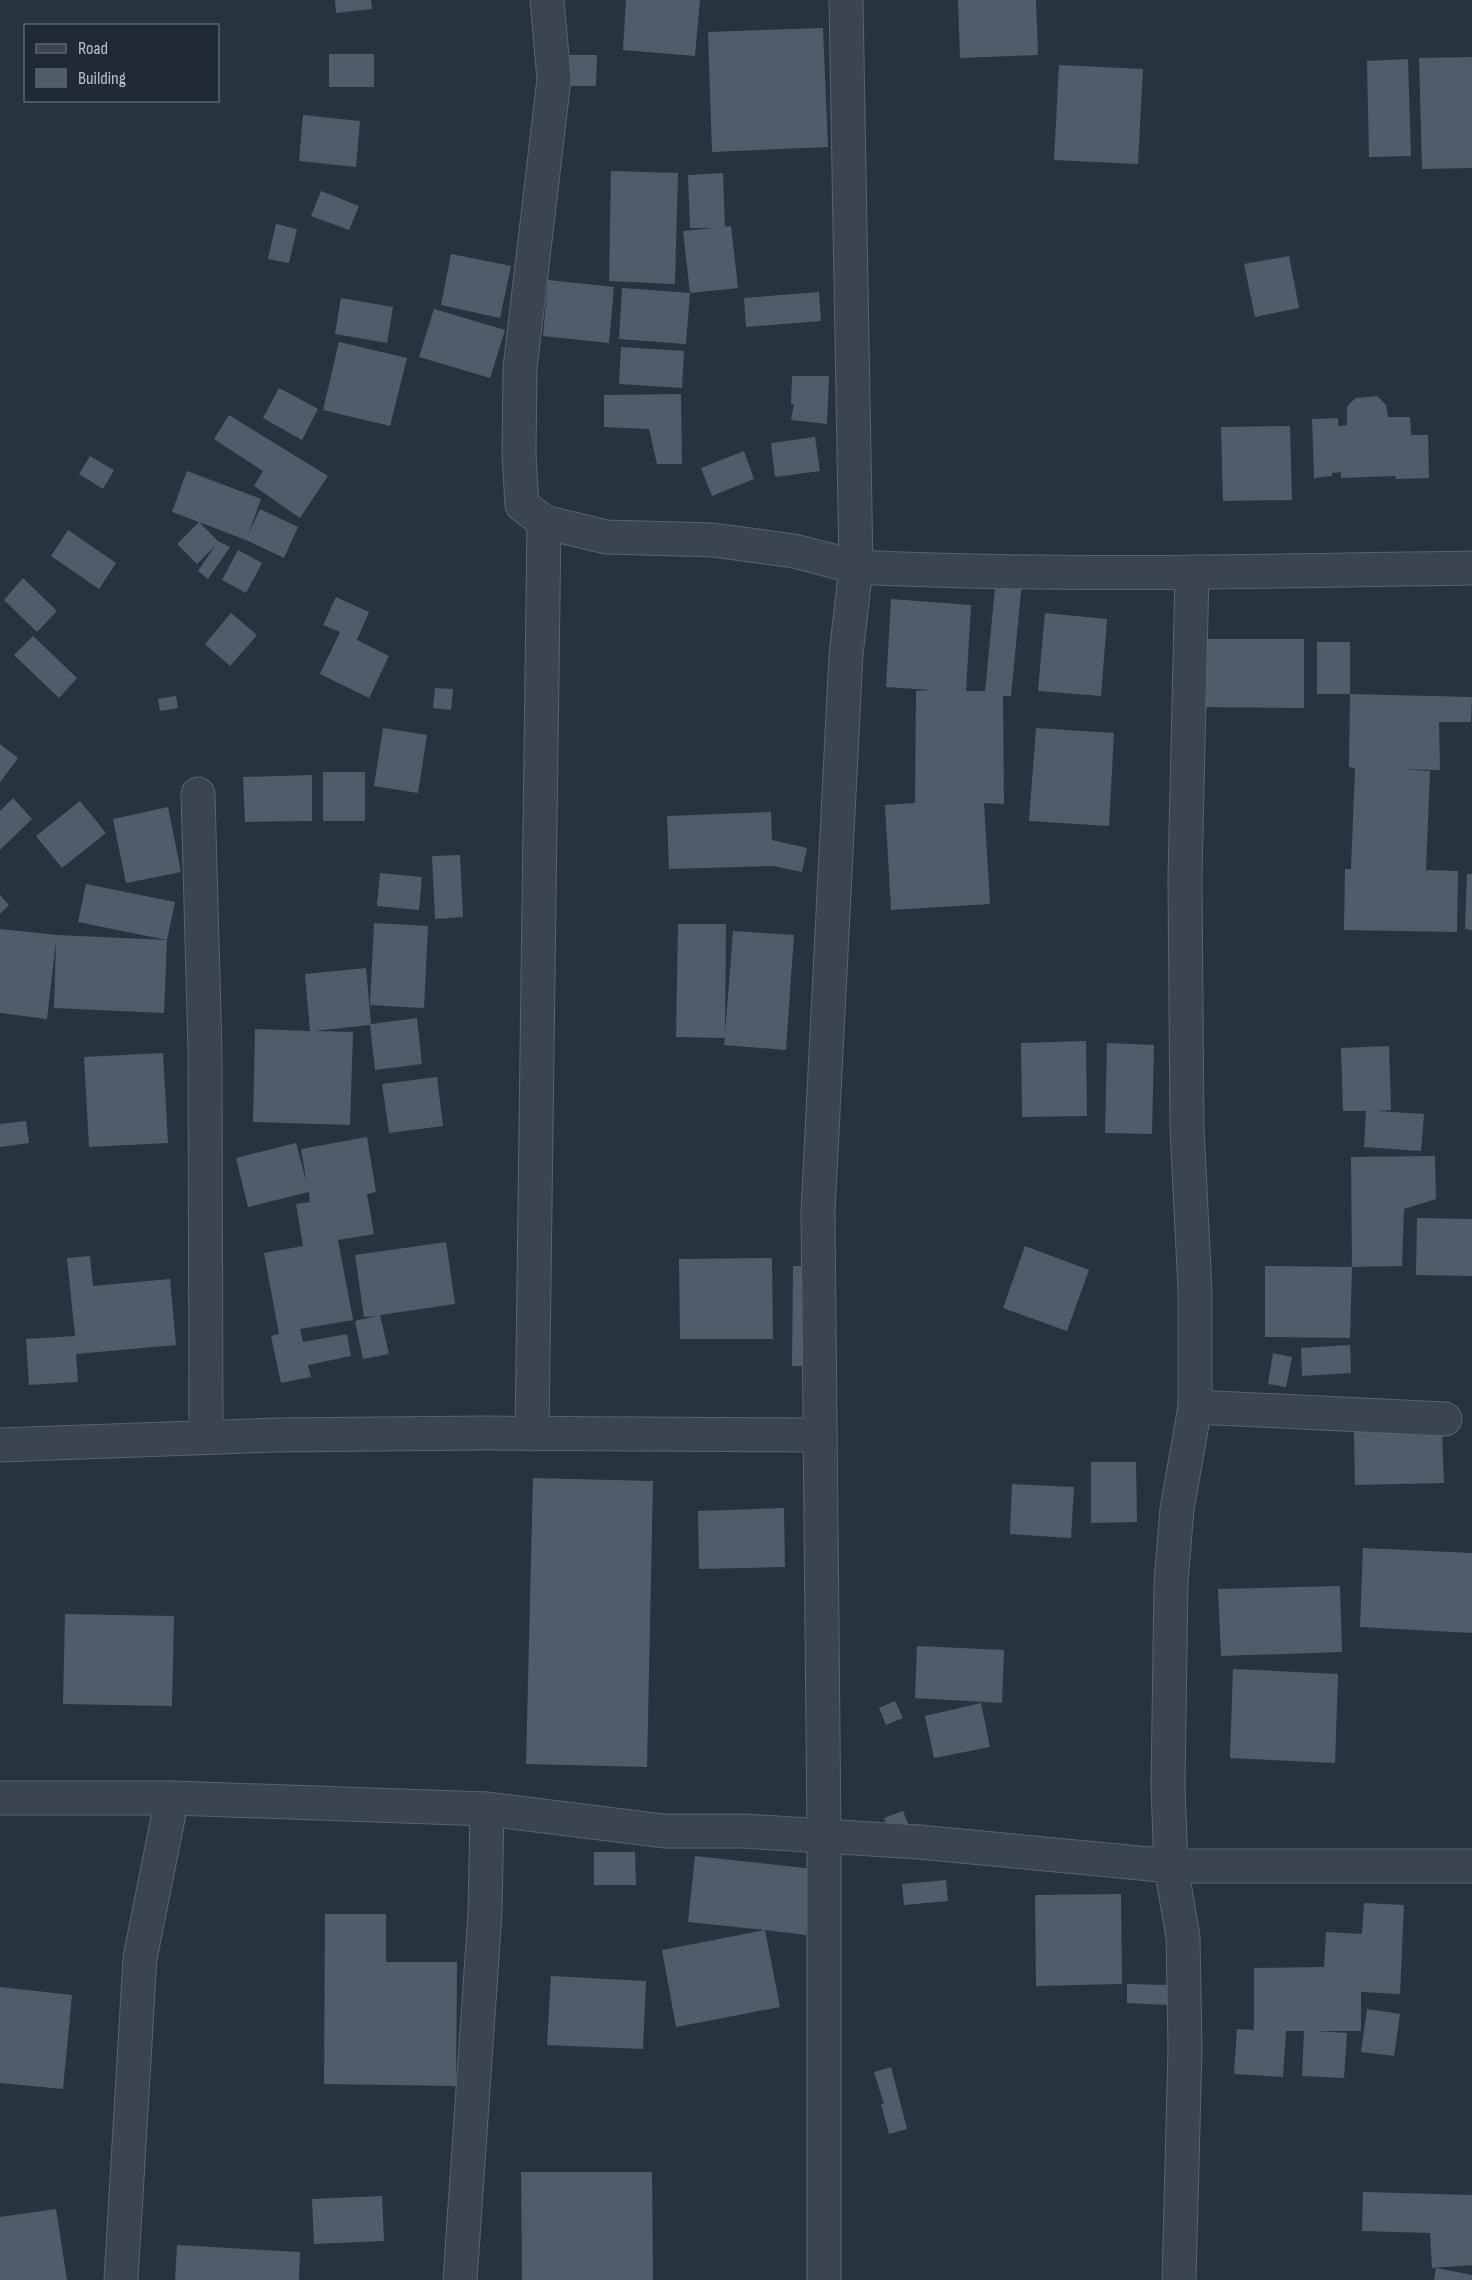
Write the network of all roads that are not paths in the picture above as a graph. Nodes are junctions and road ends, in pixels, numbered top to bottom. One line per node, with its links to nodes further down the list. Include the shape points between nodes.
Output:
1 (547, 0): 3 (street, via 554,79 520,368 519,455 522,505)
2 (846, 0): 4 (street)
3 (544, 522): 4 (street, via 606,537 713,540 794,551); 10 (street)
4 (856, 567): 6 (street); 11 (street, via 846,655 818,1211)
5 (1472, 568): 6 (street)
6 (1192, 572): 8 (street, via 1185,878)
7 (198, 794): 12 (street, via 205,1051)
8 (1195, 1407): 9 (street); 18 (street, via 1177,1509 1171,1582)
9 (1444, 1419)
10 (532, 1434): 11 (street); 12 (street)
11 (820, 1435): 17 (street)
12 (206, 1437): 13 (street)
13 (0, 1445)
14 (0, 1798): 15 (street)
15 (172, 1798): 16 (street); 20 (street, via 140,1958)
16 (487, 1809): 17 (street, via 664,1831); 21 (street, via 485,1913)
17 (824, 1837): 18 (street); 22 (street)
18 (1171, 1866): 19 (street); 23 (street, via 1183,1937 1185,2048)
19 (1472, 1866)
20 (122, 2280)
21 (460, 2280)
22 (824, 2280)
23 (1179, 2280)

